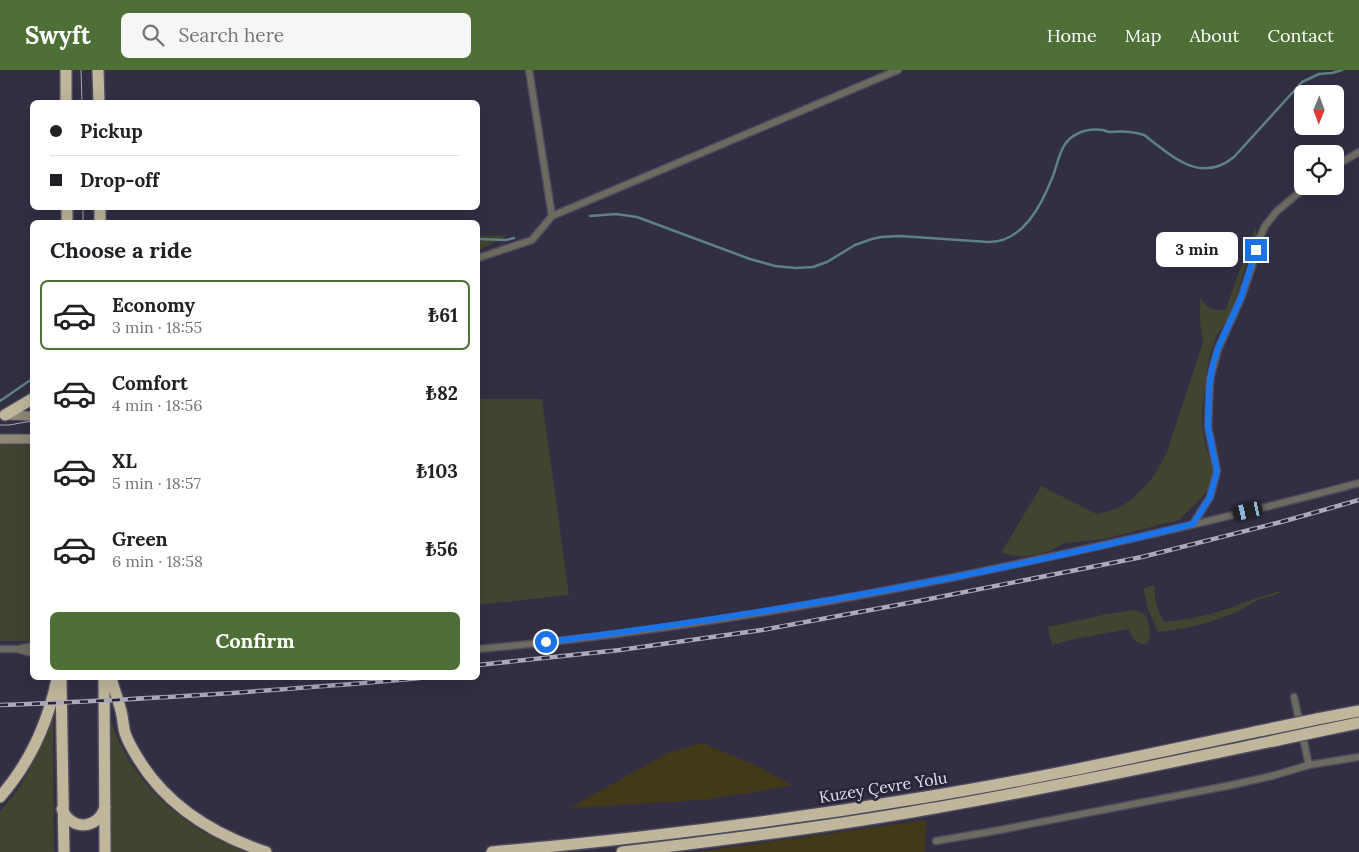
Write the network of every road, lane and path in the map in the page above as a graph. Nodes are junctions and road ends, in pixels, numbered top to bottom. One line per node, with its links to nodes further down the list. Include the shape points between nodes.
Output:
1 (66, 70): 5 (highway)
2 (98, 70): 6 (highway)
3 (530, 70): 10 (street)
4 (898, 70): 10 (street)
5 (66, 100)
6 (99, 100)
7 (1359, 152): 8 (street)
8 (1344, 161)
9 (1296, 195): 18 (street, via 1265,226 1241,298 1218,348 1210,379 1208,427 1217,471 1210,497)
10 (552, 216): 11 (street, via 532,240)
11 (480, 257)
12 (30, 400): 13 (highway)
13 (2, 415): 14 (street)
14 (30, 416)
15 (0, 438): 16 (street)
16 (30, 439)
17 (1359, 483): 18 (street)
18 (1193, 524): 22 (street, via 1003,567 792,607 641,630)
19 (30, 646): 21 (street)
20 (0, 649): 21 (street)
21 (19, 649): 23 (street)
22 (480, 649)
23 (30, 652)
24 (58, 680): 35 (highway, via 30,754)
25 (59, 680): 37 (highway)
26 (104, 680): 36 (highway)
27 (112, 680): 41 (highway, via 126,734 155,782 199,821)
28 (1294, 697): 34 (street)
29 (1359, 711): 31 (highway)
30 (1359, 723): 31 (highway)
31 (1318, 725): 32 (highway, bridge)
32 (1276, 734): 42 (highway, Kuzey Çevre Yolu, via 928,797 778,820); 43 (highway, Kuzey Çevre Yolu, via 1072,783 929,810)
33 (1357, 759): 34 (street)
34 (1309, 766): 38 (street, via 1245,782)
35 (0, 797)
36 (105, 806): 37 (highway, via 99,818 82,825 66,817); 40 (highway)
37 (62, 809): 39 (highway)
38 (936, 841)
39 (64, 852)
40 (105, 852)
41 (266, 852)
42 (492, 852)
43 (622, 852)

